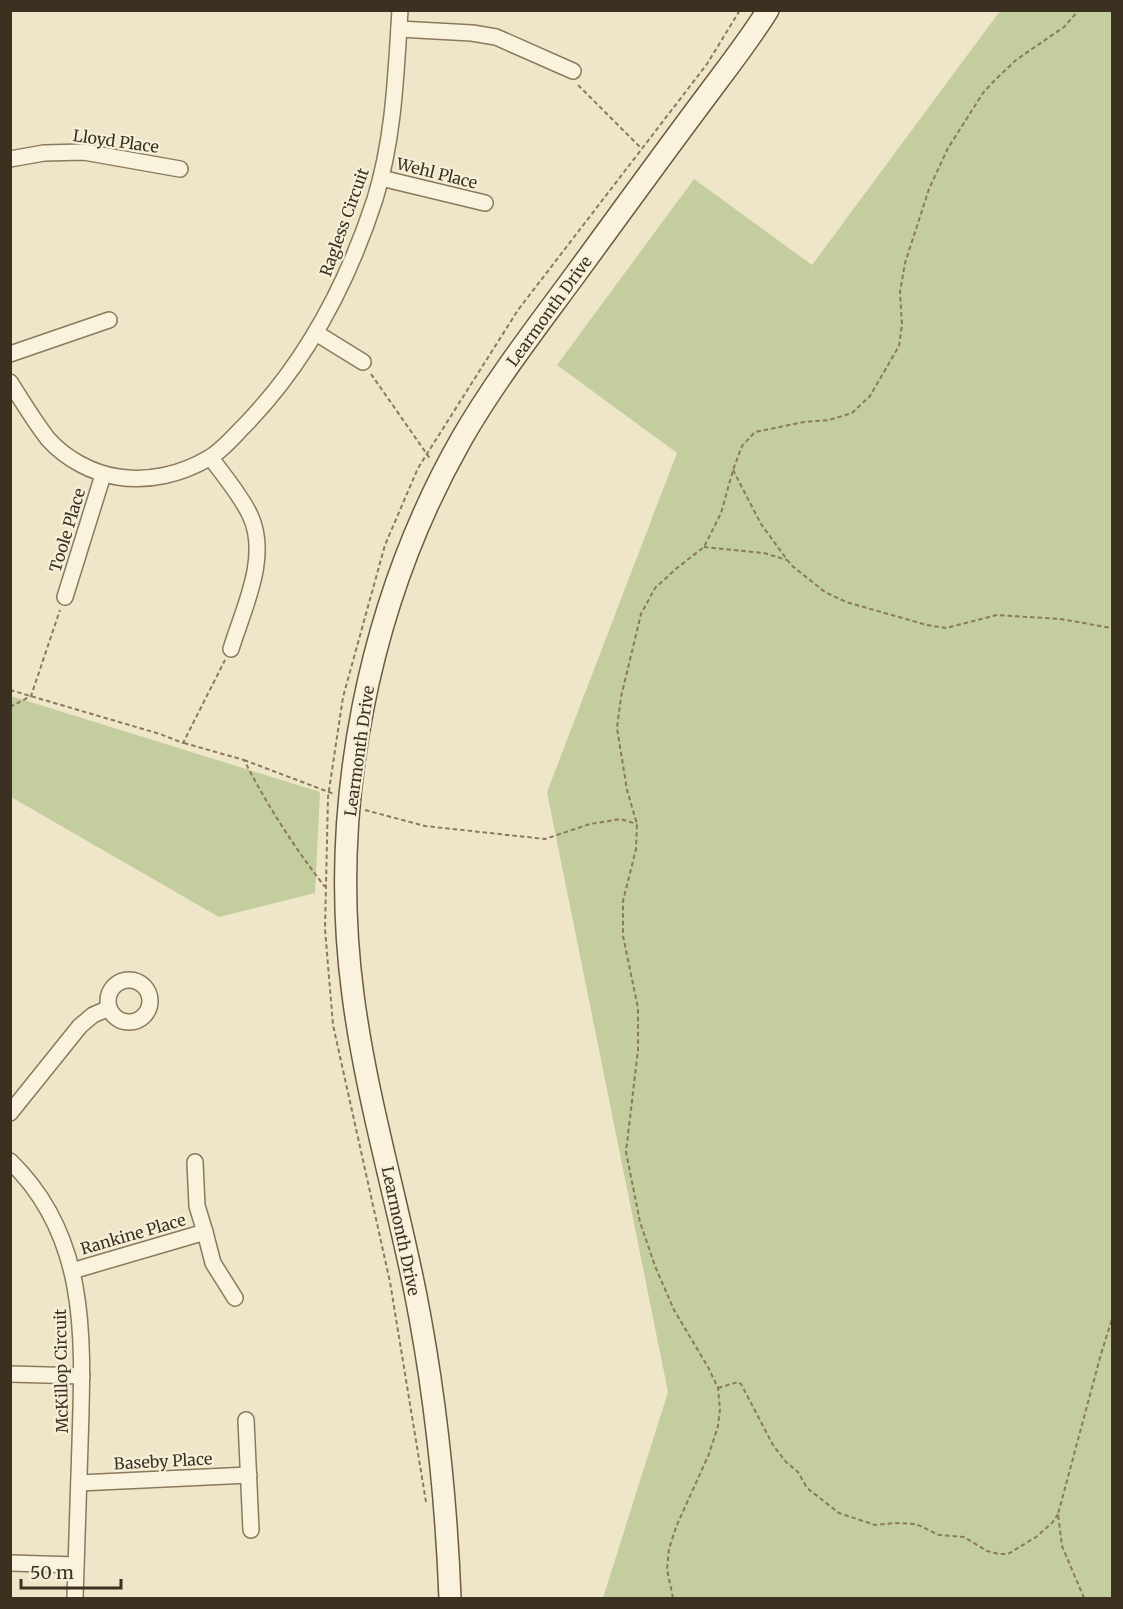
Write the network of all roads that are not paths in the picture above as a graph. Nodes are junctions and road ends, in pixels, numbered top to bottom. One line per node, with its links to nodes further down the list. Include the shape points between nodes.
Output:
1 (400, 10): 3 (street, Ragless Circuit)
2 (768, 10): 34 (street, Learmonth Drive, via 525,341 442,477 402,571 380,640 356,752 336,889 348,940 359,1037 426,1350 439,1441)
3 (399, 29): 4 (street, via 496,37); 7 (street, Ragless Circuit, via 391,128)
4 (573, 71)
5 (10, 159): 6 (street, Lloyd Place, via 84,152)
6 (180, 169)
7 (381, 178): 8 (street, Wehl Place); 10 (street, Ragless Circuit, via 354,257)
8 (484, 203)
9 (109, 320): 11 (street)
10 (316, 333): 12 (street); 14 (street, Ragless Circuit, via 258,412)
11 (10, 354)
12 (363, 362)
13 (10, 382): 15 (street, Ragless Circuit, via 49,440 68,457)
14 (211, 458): 15 (street, Ragless Circuit, via 157,478); 17 (street, via 250,516 257,546 253,579)
15 (103, 475): 16 (street, Toole Place)
16 (65, 597)
17 (231, 649)
18 (110, 1008): 19 (street, via 80,1026)
19 (10, 1113)
20 (10, 1161): 23 (street, McKillop Circuit, via 46,1206)
21 (195, 1162): 22 (street, Rankine Place, via 197,1206)
22 (205, 1232): 23 (street, Rankine Place); 24 (street, Rankine Place, via 213,1263)
23 (72, 1271): 26 (street, McKillop Circuit, via 81,1320)
24 (235, 1298)
25 (10, 1374): 26 (street)
26 (82, 1376): 29 (street, McKillop Circuit)
27 (246, 1420): 28 (street)
28 (249, 1475): 29 (street, Baseby Place); 30 (street)
29 (79, 1483): 32 (street, McKillop Circuit)
30 (251, 1530)
31 (10, 1563): 32 (street)
32 (76, 1565): 33 (street, McKillop Circuit)
33 (75, 1599)
34 (450, 1599)

